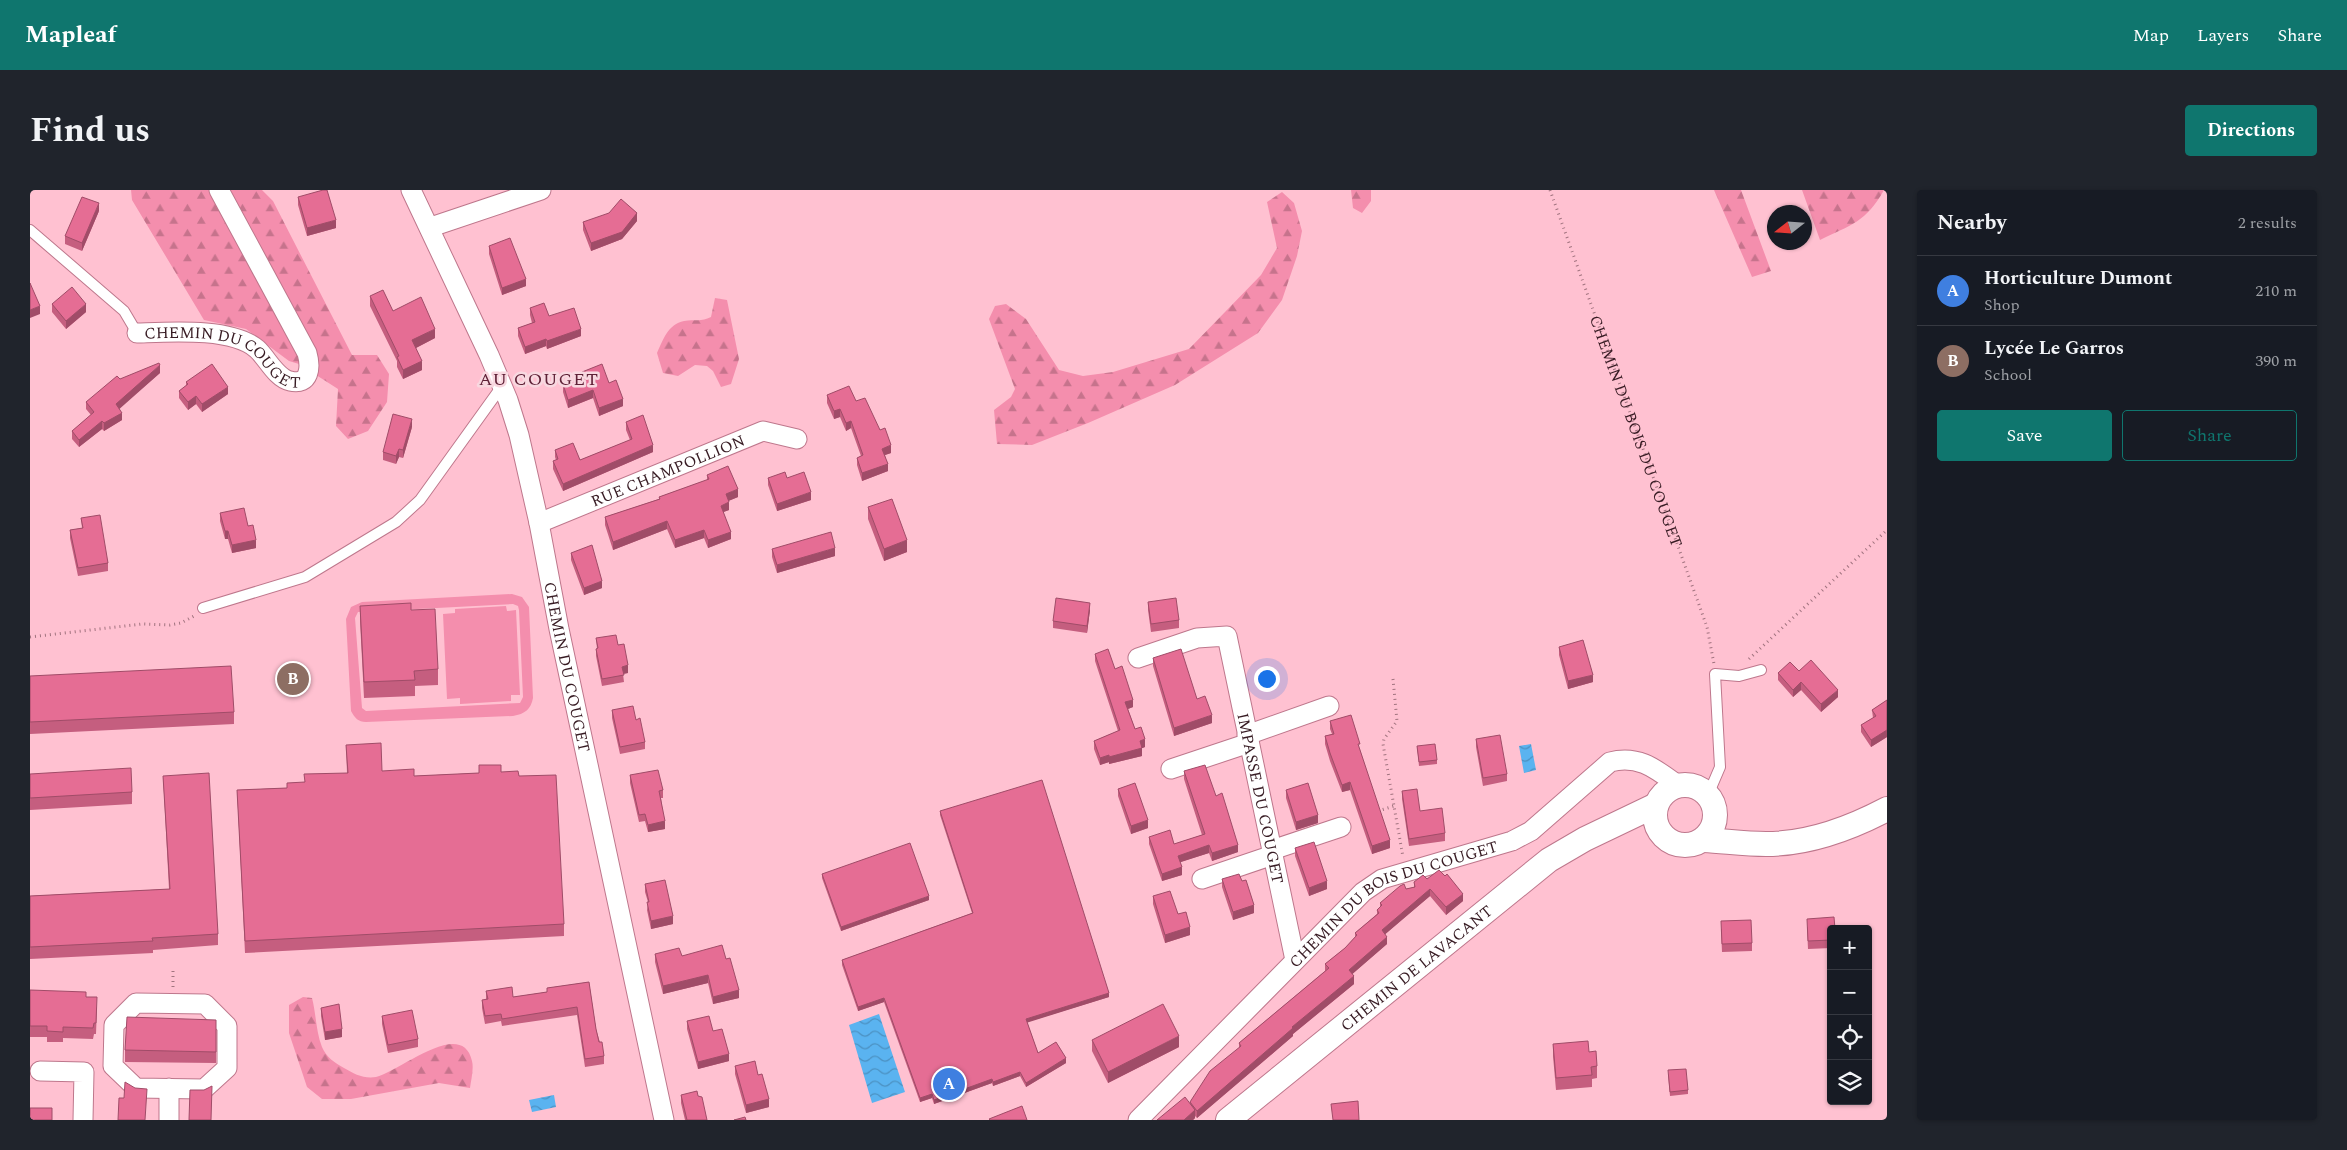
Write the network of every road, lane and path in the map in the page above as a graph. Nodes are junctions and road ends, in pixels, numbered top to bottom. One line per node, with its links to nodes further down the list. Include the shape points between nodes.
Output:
1 (219, 190): 7 (street, CHEMIN DU COUGET, via 307,353 311,367 307,375 299,381 289,381 256,348 242,339 177,332)
2 (412, 190): 5 (street, CHEMIN DU COUGET)
3 (541, 190): 5 (street)
4 (1550, 190): 16 (path, CHEMIN DU BOIS DU COUGET, via 1707,627)
5 (431, 227): 8 (street, CHEMIN DU COUGET)
6 (30, 230): 7 (lane, CHEMIN DU COUGET, via 124,311)
7 (136, 333)
8 (502, 386): 10 (street, CHEMIN DU COUGET, via 519,435); 12 (lane, via 420,500 396,522 305,577)
9 (797, 439): 10 (street, RUE CHAMPOLLION, via 763,431)
10 (539, 523): 41 (street, CHEMIN DU COUGET)
11 (1887, 530): 17 (path)
12 (203, 608): 13 (path, via 190,619 170,626 142,624)
13 (30, 637)
14 (1138, 658): 20 (street, IMPASSE DU COUGET, via 1197,638 1226,636)
15 (1761, 670): 17 (lane)
16 (1715, 674): 17 (lane); 23 (lane, via 1720,767)
17 (1731, 675)
18 (1394, 679): 25 (path, via 1397,721 1383,744)
19 (1330, 706): 20 (street)
20 (1248, 739): 21 (street); 33 (street, IMPASSE DU COUGET)
21 (1170, 769)
22 (1679, 786): 23 (street, via 1690,785 1700,789); 24 (street, via 1666,792); 36 (street, CHEMIN DU BOIS DU COUGET, via 1638,760 1610,762 1531,831 1512,841 1382,879 1364,892)
23 (1712, 804): 31 (street, via 1715,824); 32 (street)
24 (1656, 805): 29 (street, CHEMIN DE LAVACANT); 30 (street, via 1656,824)
25 (1394, 806): 27 (path); 34 (path)
26 (1887, 809): 32 (street, via 1854,826 1819,837 1773,844)
27 (1368, 814)
28 (1340, 827): 33 (street)
29 (1614, 827): 30 (street, CHEMIN DE LAVACANT); 43 (street, CHEMIN DE LAVACANT, via 1549,860)
30 (1660, 833): 31 (street, via 1667,840 1686,846)
31 (1704, 840): 32 (street)
32 (1738, 842)
33 (1272, 852): 35 (street); 36 (street, IMPASSE DU COUGET)
34 (1403, 858)
35 (1202, 878)
36 (1295, 960): 42 (street, CHEMIN DU BOIS DU COUGET)
37 (40, 1071): 39 (street, via 84,1072)
38 (169, 1088): 38 (street, via 204,1089 227,1068 227,1026 205,1004 136,1003 114,1025 114,1066 136,1088); 40 (street)
39 (83, 1120)
40 (169, 1120)
41 (664, 1120)
42 (1138, 1120)
43 (1228, 1120)

